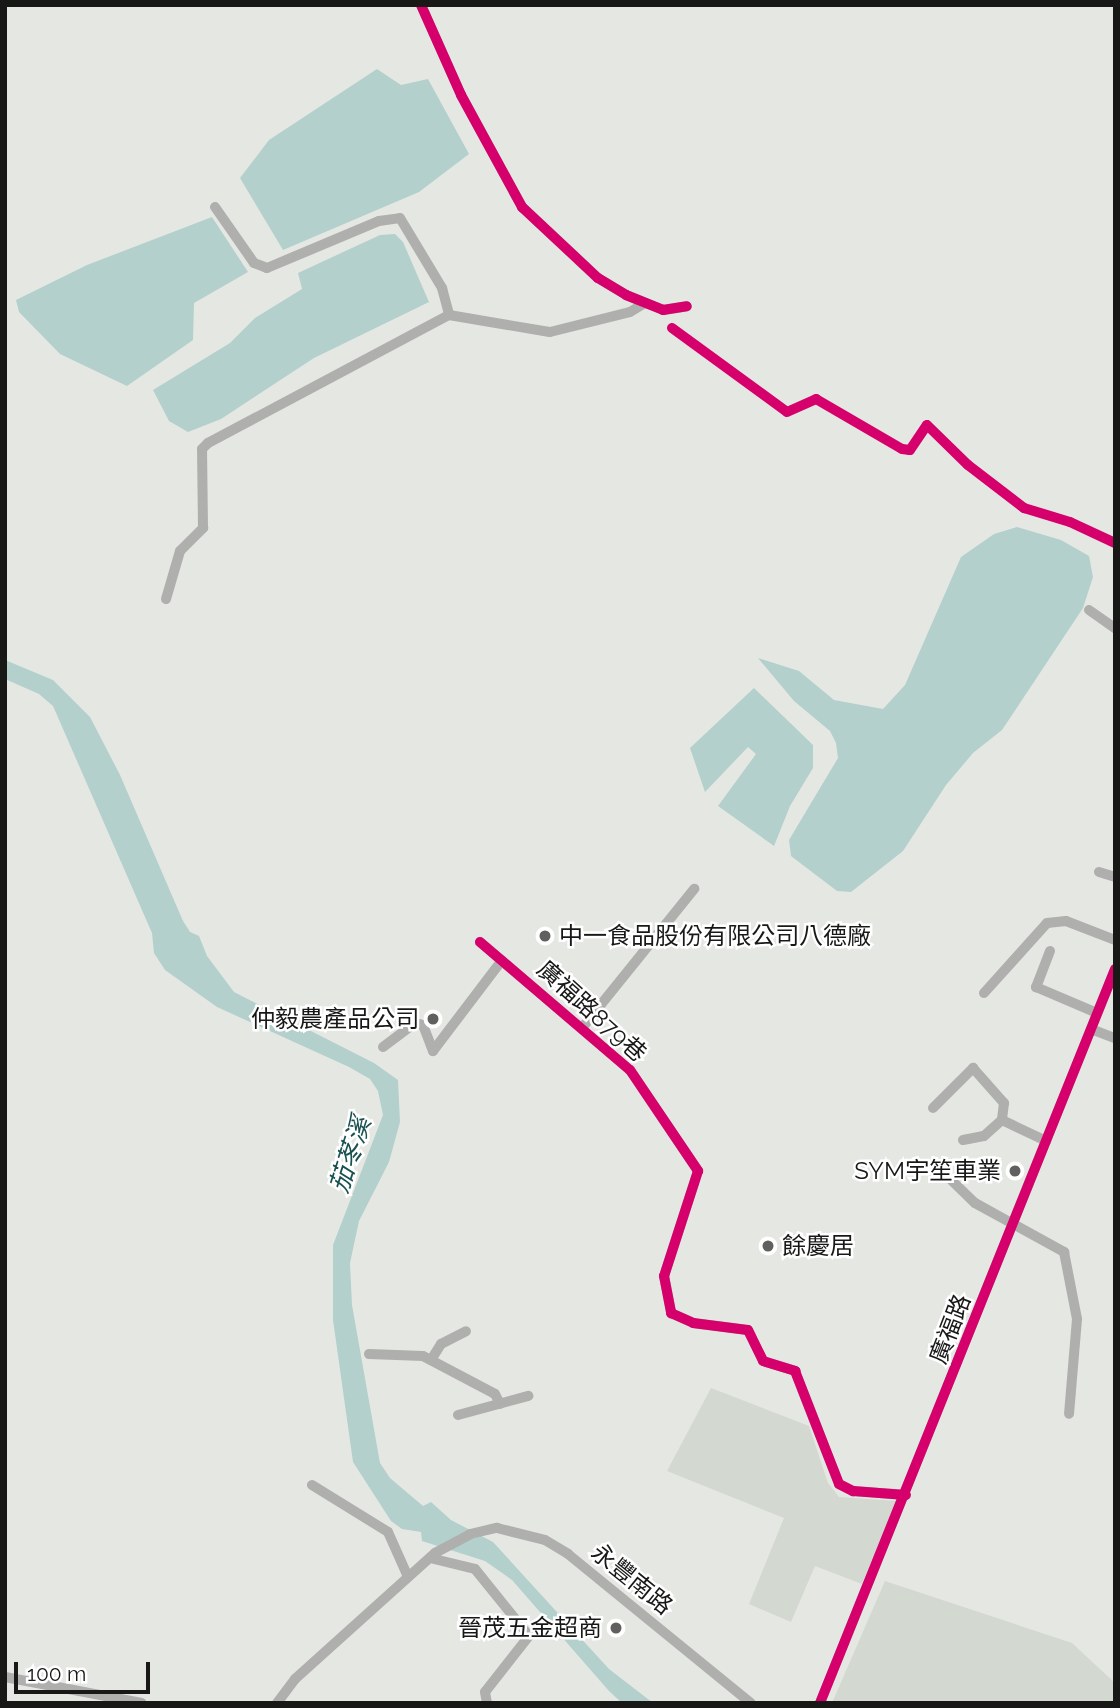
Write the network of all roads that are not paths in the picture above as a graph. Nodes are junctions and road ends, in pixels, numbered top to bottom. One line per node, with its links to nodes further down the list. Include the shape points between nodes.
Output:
1 (421, 5): 3 (street, via 461,95 522,207 598,278)
2 (215, 207): 5 (street, via 254,263 267,268 379,221 400,218 442,288)
3 (645, 303): 4 (street, via 663,310); 5 (street, via 630,312 550,332)
4 (687, 306)
5 (449, 315): 6 (street, via 309,386 202,449 203,528 180,551)
6 (166, 599)
7 (1089, 610): 8 (street)
8 (1115, 628)
9 (1099, 872): 10 (street)
10 (1115, 877)
11 (694, 889): 19 (street)
12 (1115, 940): 17 (street, via 1066,921 1047,923)
13 (480, 942): 15 (street, 廣福路879巷)
14 (1051, 951): 18 (street, via 1036,987)
15 (502, 960): 19 (street, 廣福路879巷); 22 (street, via 433,1051 423,1025 415,1023)
16 (1115, 969): 18 (street, 廣福路)
17 (984, 993)
18 (1097, 1013): 20 (street, 廣福路)
19 (582, 1028): 37 (street, 廣福路879巷, via 630,1070 698,1171 664,1276 671,1313 693,1323 748,1330 763,1361 795,1371 839,1484 853,1491)
20 (1091, 1030): 21 (street); 26 (street, 廣福路)
21 (1115, 1038)
22 (383, 1047)
23 (933, 1108): 24 (street, via 973,1068 1004,1103)
24 (1002, 1120): 25 (street, via 984,1136); 26 (street)
25 (963, 1140)
26 (1046, 1141): 28 (street, 廣福路)
27 (946, 1175): 28 (street, via 975,1203)
28 (1013, 1226): 34 (street, via 1064,1252 1077,1320); 37 (street, 廣福路)
29 (466, 1331): 31 (street, via 441,1344)
30 (369, 1354): 31 (street)
31 (431, 1360): 33 (street, via 495,1394)
32 (528, 1396): 33 (street)
33 (499, 1404): 35 (street)
34 (1069, 1414)
35 (458, 1415)
36 (312, 1485): 39 (street, via 388,1532)
37 (906, 1495): 45 (street, 廣福路)
38 (430, 1558): 39 (street); 43 (street, via 475,1569 529,1636 485,1692); 44 (street, 永豐南路, via 470,1534 497,1528 545,1540)
39 (408, 1577): 42 (street, via 295,1679)
40 (5, 1677): 41 (street)
41 (142, 1703)
42 (277, 1703)
43 (487, 1703)
44 (751, 1703)
45 (820, 1703)

